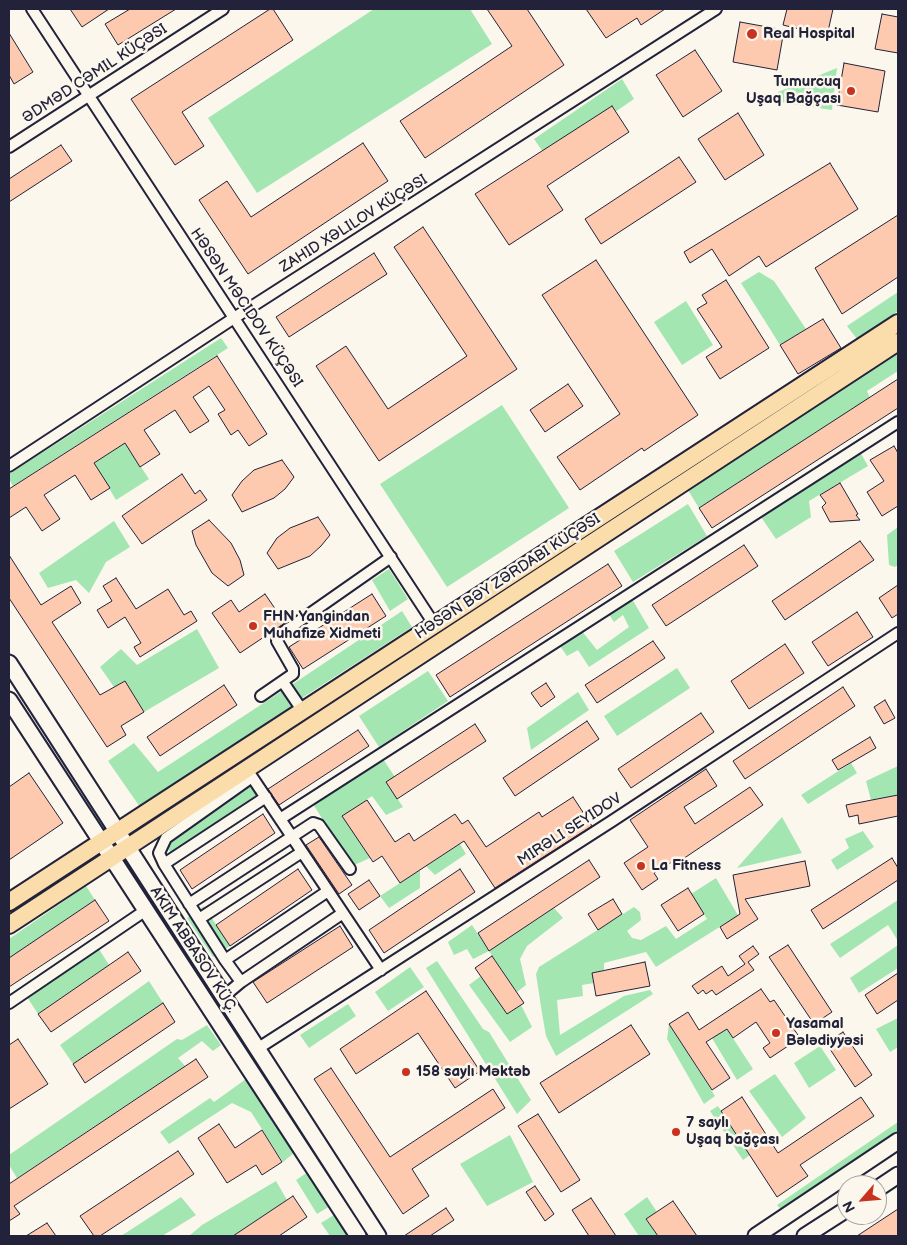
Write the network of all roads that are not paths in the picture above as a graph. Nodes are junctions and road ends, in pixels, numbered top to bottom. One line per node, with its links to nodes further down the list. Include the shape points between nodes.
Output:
1 (32, 9): 4 (street, HƏSƏN MƏCIDOV KÜÇƏSI)
2 (223, 9): 4 (street, ƏDMƏD CƏMIL KÜÇƏSI)
3 (716, 9): 6 (street, ZAHID XƏLILOV KÜÇƏSI)
4 (88, 97): 5 (street, ƏDMƏD CƏMIL KÜÇƏSI); 6 (street, HƏSƏN MƏCIDOV KÜÇƏSI)
5 (9, 147)
6 (234, 318): 10 (street, ZAHID XƏLILOV KÜÇƏSI); 11 (street, HƏSƏN MƏCIDOV KÜÇƏSI)
7 (898, 323): 12 (main road, HƏSƏN BƏY ZƏRDABI KÜÇƏSI)
8 (898, 342): 20 (main road, HƏSƏN BƏY ZƏRDABI KÜÇƏSI)
9 (898, 422): 22 (street)
10 (9, 466)
11 (391, 557): 12 (street, HƏSƏN MƏCIDOV KÜÇƏSI); 16 (street, via 278,636 277,641 293,669 293,674)
12 (434, 624): 19 (main road, HƏSƏN BƏY ZƏRDABI KÜÇƏSI)
13 (898, 633): 39 (street, MIRƏLI SEYIDOV)
14 (9, 663): 15 (main road, AKIM ABBASOV KÜÇ.)
15 (13, 680): 23 (main road, AKIM ABBASOV KÜÇ.)
16 (283, 682): 17 (street); 19 (street)
17 (262, 696)
18 (9, 700): 25 (main road, AKIM ABBASOV KÜÇ.)
19 (302, 710): 23 (main road, HƏSƏN BƏY ZƏRDABI KÜÇƏSI)
20 (249, 772): 21 (street); 26 (main road, HƏSƏN BƏY ZƏRDABI KÜÇƏSI); 29 (street, via 166,838 159,853)
21 (266, 797): 22 (street); 29 (street)
22 (280, 818): 24 (street)
23 (117, 830): 25 (main road, HƏSƏN BƏY ZƏRDABI KÜÇƏSI); 26 (main road, AKIM ABBASOV KÜÇ.)
24 (291, 836): 27 (street); 30 (street, via 313,823 319,825); 33 (street)
25 (101, 841): 28 (main road, AKIM ABBASOV KÜÇ.); 32 (main road)
26 (127, 847): 28 (main road, HƏSƏN BƏY ZƏRDABI KÜÇƏSI); 41 (main road, AKIM ABBASOV KÜÇ.)
27 (302, 852): 31 (street); 36 (street)
28 (112, 857): 34 (main road, AKIM ABBASOV KÜÇ.); 37 (main road)
29 (164, 864): 33 (street)
30 (350, 869)
31 (328, 891): 35 (street); 38 (street)
32 (9, 902)
33 (189, 904): 36 (street)
34 (146, 910): 42 (street); 43 (main road, AKIM ABBASOV KÜÇ.)
35 (343, 913): 39 (street); 40 (street)
36 (199, 919): 38 (street)
37 (9, 925)
38 (225, 960): 40 (street)
39 (381, 970): 44 (street, MIRƏLI SEYIDOV)
40 (241, 982): 41 (street)
41 (223, 997): 43 (main road); 44 (main road, AKIM ABBASOV KÜÇ.)
42 (9, 1003)
43 (209, 1007): 49 (main road, AKIM ABBASOV KÜÇ.)
44 (257, 1049): 50 (main road, AKIM ABBASOV KÜÇ.)
45 (898, 1141): 51 (main road)
46 (898, 1175): 47 (main road)
47 (887, 1182)
48 (837, 1215): 52 (main road)
49 (358, 1236)
50 (378, 1236)
51 (756, 1236)
52 (805, 1236)

